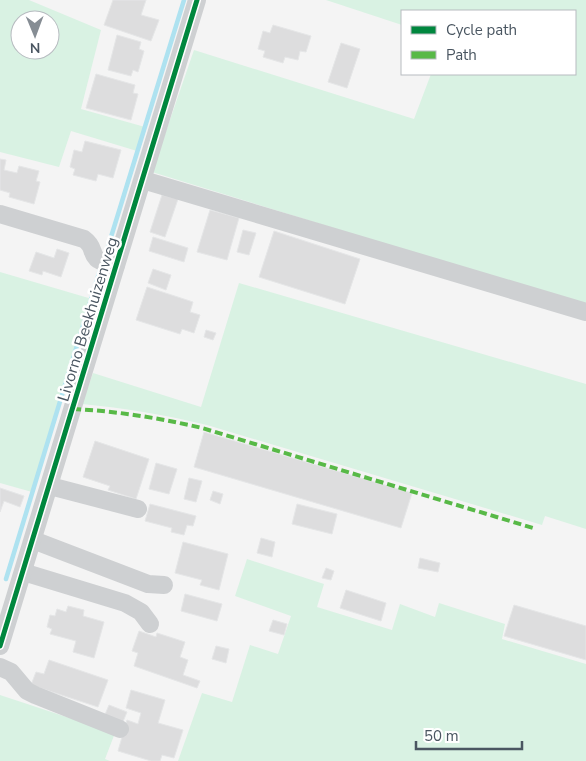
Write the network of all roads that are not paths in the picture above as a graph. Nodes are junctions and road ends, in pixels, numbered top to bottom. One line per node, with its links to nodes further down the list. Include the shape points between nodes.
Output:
1 (197, 0): 2 (street, Livorno Beekhuizenweg)
2 (143, 180): 4 (street, Livorno Beekhuizenweg); 5 (street)
3 (0, 214): 4 (street, via 84,239 91,244 99,260)
4 (116, 265): 6 (street, Livorno Beekhuizenweg)
5 (586, 312)
6 (50, 486): 7 (street); 8 (street, Livorno Beekhuizenweg)
7 (138, 508)
8 (33, 540): 9 (street, Livorno Beekhuizenweg); 10 (street, via 139,581)
9 (23, 572): 11 (street, Livorno Beekhuizenweg); 12 (street, via 125,603 140,612)
10 (164, 585)
11 (8, 592): 13 (street, Livorno Beekhuizenweg)
12 (150, 624)
13 (0, 646)
14 (0, 667): 15 (street, via 12,672 27,691)
15 (120, 730)

